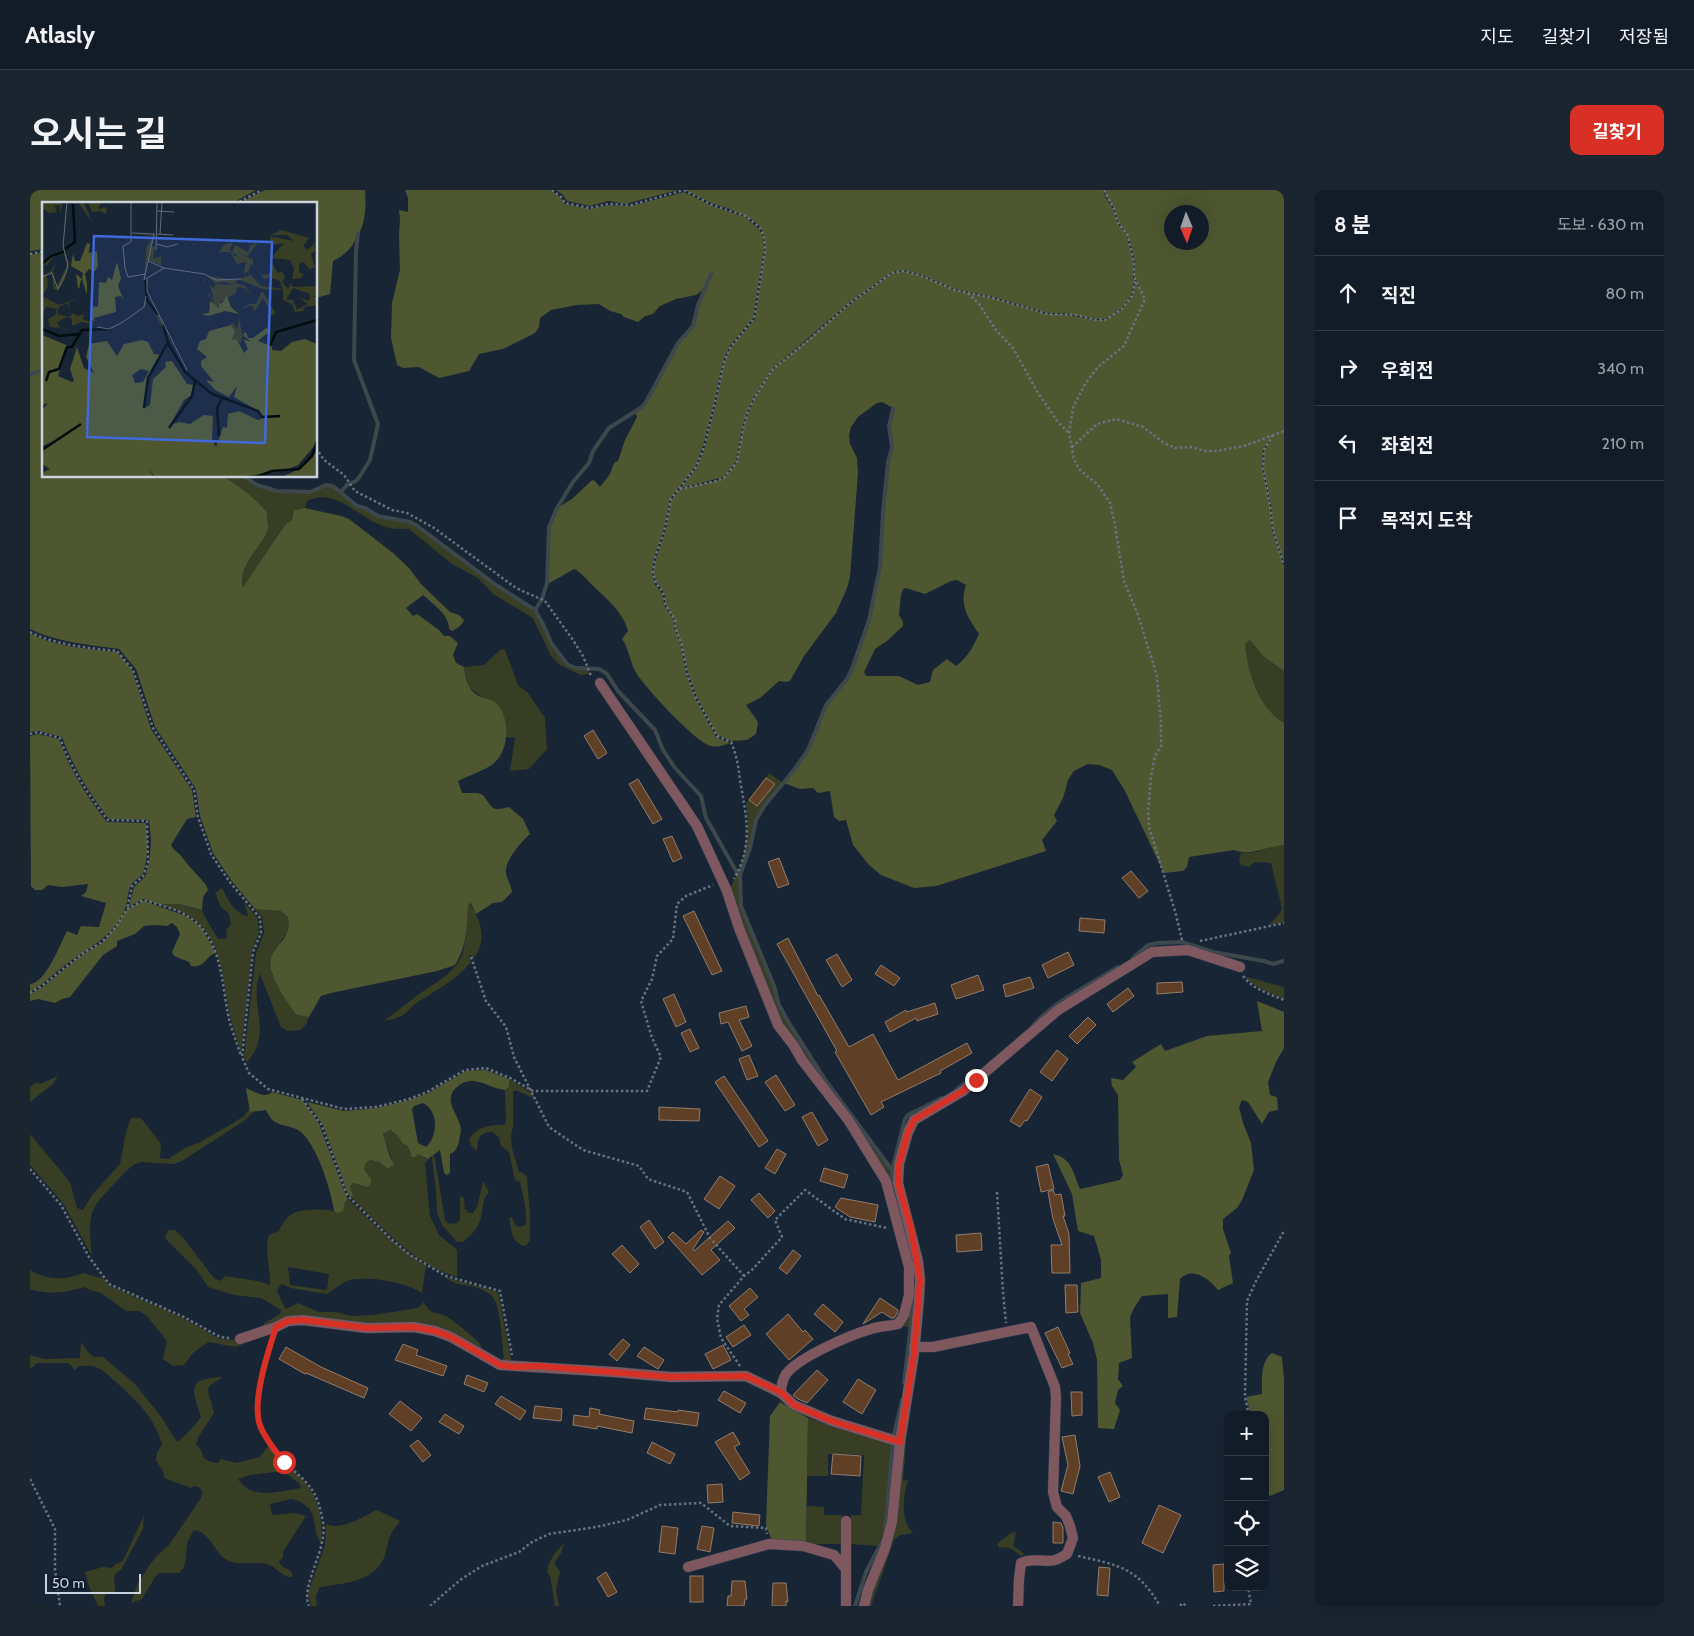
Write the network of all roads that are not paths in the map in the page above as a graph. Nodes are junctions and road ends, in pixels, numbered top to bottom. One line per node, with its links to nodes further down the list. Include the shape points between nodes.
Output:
1 (600, 683): 5 (street, via 697,826 725,886 778,1025 848,1121 886,1181 900,1231 908,1267 909,1295 898,1324 873,1328 838,1342 796,1365 786,1374)
2 (1240, 968): 4 (street, via 1188,950 1152,952 1058,1010 963,1091 914,1120 899,1164 898,1183 911,1228 920,1280)
3 (240, 1339): 5 (street, via 288,1321 367,1328 414,1327 451,1337 500,1365 671,1377 746,1376)
4 (914, 1347): 6 (street); 12 (street, via 1031,1327 1055,1387 1053,1492 1073,1538 1067,1554 1055,1561 1021,1563)
5 (781, 1392): 6 (street, via 794,1405 832,1421)
6 (900, 1442): 11 (street, via 892,1522)
7 (846, 1521): 9 (street)
8 (688, 1567): 9 (street, via 770,1544 803,1546 834,1555)
9 (846, 1569): 10 (street)
10 (846, 1606)
11 (864, 1606)
12 (1018, 1606)

